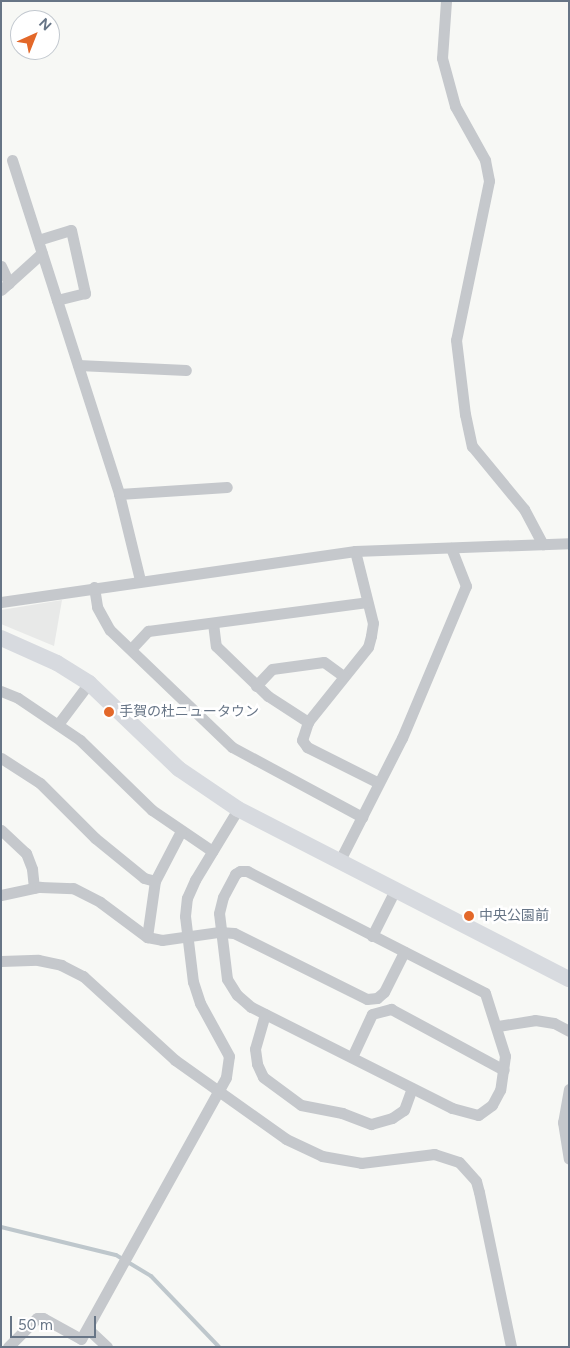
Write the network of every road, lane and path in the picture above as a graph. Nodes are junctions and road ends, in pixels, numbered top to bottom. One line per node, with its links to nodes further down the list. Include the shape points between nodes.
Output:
1 (446, 1): 13 (street, via 442,58 455,106 485,160 488,181 456,340 465,414 472,446 524,509)
2 (12, 160): 3 (street)
3 (38, 240): 4 (street); 7 (street, via 71,230 86,294)
4 (42, 253): 6 (street); 7 (street)
5 (1, 266): 6 (street)
6 (5, 287)
7 (57, 300): 8 (street)
8 (78, 366): 9 (street); 11 (street)
9 (186, 370)
10 (227, 487): 11 (street)
11 (119, 494): 16 (street)
12 (569, 543): 13 (street)
13 (543, 544): 14 (street)
14 (451, 548): 15 (street); 30 (street, via 466,586 402,738)
15 (355, 551): 16 (street); 19 (street)
16 (140, 580): 17 (street)
17 (94, 587): 18 (street); 22 (street, via 102,620)
18 (1, 602)
19 (367, 602): 20 (street); 23 (street, via 373,623 368,648)
20 (213, 623): 22 (street, via 148,631); 25 (street, via 216,646)
21 (1, 638): 24 (street, via 57,663)
22 (131, 649): 32 (street, via 232,747)
23 (343, 676): 25 (street, via 324,662 272,669); 27 (street)
24 (89, 683): 28 (street); 31 (street, via 180,769)
25 (256, 686): 27 (street)
26 (1, 691): 28 (street)
27 (308, 722): 30 (street, via 302,733 307,747)
28 (59, 723): 34 (street, via 152,810)
29 (1, 758): 37 (street, via 40,783 95,838 144,878)
30 (379, 783): 32 (street)
31 (238, 809): 35 (street); 36 (street)
32 (362, 817): 36 (street)
33 (1, 830): 38 (street, via 26,853)
34 (181, 831): 35 (street); 37 (street)
35 (212, 851): 42 (street, via 187,898)
36 (339, 862): 39 (street)
37 (155, 881): 44 (street)
38 (34, 888): 40 (street); 44 (street, via 73,888 100,902)
39 (395, 890): 43 (street); 47 (street)
40 (1, 895)
41 (219, 932): 42 (street); 43 (street, via 223,896 234,874 248,871); 45 (street, via 246,937 367,1000 384,992); 48 (street, via 227,979 237,995)
42 (185, 936): 44 (street, via 162,940); 55 (street, via 200,1003 230,1056 230,1066)
43 (372, 936): 45 (street)
44 (147, 938)
45 (404, 952): 49 (street, via 485,993)
46 (1, 962): 55 (street, via 38,960 60,965 84,976 175,1060)
47 (569, 980)
48 (265, 1014): 51 (street); 53 (street, via 254,1049 257,1064 264,1076 301,1104 342,1113 371,1124 392,1118 404,1110)
49 (498, 1026): 50 (street, via 535,1020 554,1023); 52 (street, via 505,1056)
50 (569, 1031)
51 (352, 1057): 52 (street, via 372,1014 391,1010); 53 (street)
52 (504, 1070): 53 (street, via 492,1105 478,1115 452,1108)
53 (412, 1088)
54 (569, 1089): 56 (street, via 563,1122)
55 (218, 1092): 57 (street); 60 (street, via 286,1138 336,1161 361,1163 434,1154 459,1162 476,1181)
56 (569, 1159)
57 (86, 1338): 58 (street, via 37,1318); 59 (street)
58 (8, 1347)
59 (108, 1347)
60 (511, 1347)

